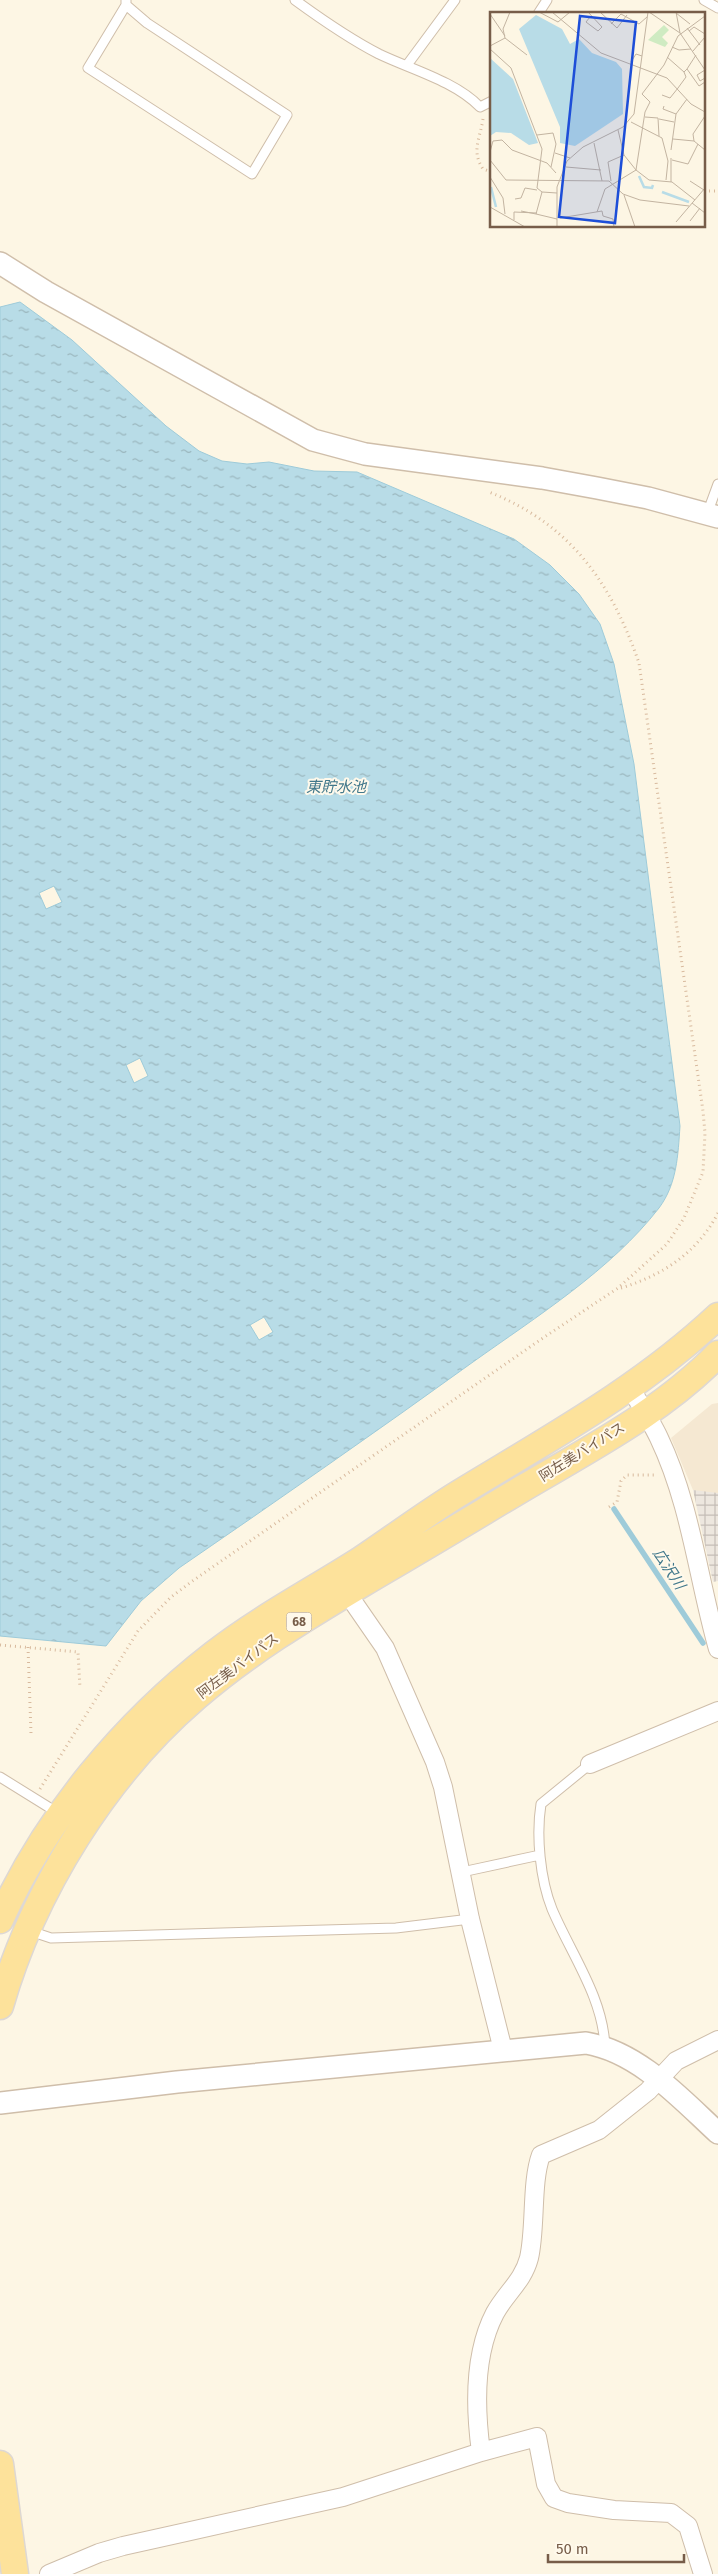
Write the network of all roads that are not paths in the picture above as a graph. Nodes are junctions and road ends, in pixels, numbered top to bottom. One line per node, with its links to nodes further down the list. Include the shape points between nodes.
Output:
1 (294, 0): 8 (lane, via 378,54)
2 (455, 0): 8 (lane)
3 (547, 0): 7 (lane)
4 (704, 0): 6 (lane)
5 (126, 2): 5 (lane, via 147,23 287,115 252,174 88,68)
6 (718, 8)
7 (539, 12)
8 (407, 65): 9 (lane, via 463,94 480,107)
9 (490, 103)
10 (0, 264): 12 (street, via 313,440 365,454 597,488)
11 (718, 484): 12 (lane)
12 (713, 516)
13 (718, 1316): 15 (main road, 阿左美バイパス / 68, via 690,1343)
14 (718, 1354): 16 (main road, 阿左美バイパス / 68, via 689,1381)
15 (630, 1388): 16 (street); 22 (main road, 阿左美バイパス / 68, via 456,1495 214,1654 129,1733)
16 (645, 1413): 17 (main road, 阿左美バイパス / 68); 18 (street, via 659,1438 685,1510)
17 (347, 1593): 24 (street, via 385,1648 424,1737 443,1787); 27 (main road, 阿左美バイパス / 68, via 246,1659 196,1697 153,1739 95,1810 37,1908)
18 (718, 1649)
19 (718, 1711): 20 (street)
20 (590, 1764): 23 (lane, via 541,1804)
21 (0, 1777): 22 (lane)
22 (60, 1815): 26 (main road, 阿左美バイパス / 68, via 33,1855)
23 (540, 1855): 24 (lane); 30 (lane, via 552,1908 576,1955 604,2026)
24 (462, 1872): 25 (street)
25 (470, 1918): 27 (lane, via 396,1928 51,1938); 31 (street)
26 (0, 1920)
27 (28, 1930): 28 (main road, 阿左美バイパス / 68)
28 (0, 2006)
29 (718, 2040): 32 (street, via 676,2061)
30 (605, 2047): 31 (street, via 574,2043); 32 (street)
31 (503, 2050): 33 (street)
32 (657, 2079): 34 (street); 35 (street, via 648,2091 599,2130 541,2156 529,2258 518,2284 496,2312 485,2344 477,2408)
33 (0, 2103)
34 (718, 2133)
35 (481, 2452): 37 (street, via 343,2497 123,2546 99,2553); 40 (street, via 537,2437 546,2484 554,2498 614,2510 671,2513 688,2526)
36 (0, 2464): 38 (main road)
37 (67, 2571): 39 (street)
38 (15, 2574)
39 (49, 2574)
40 (702, 2574)

